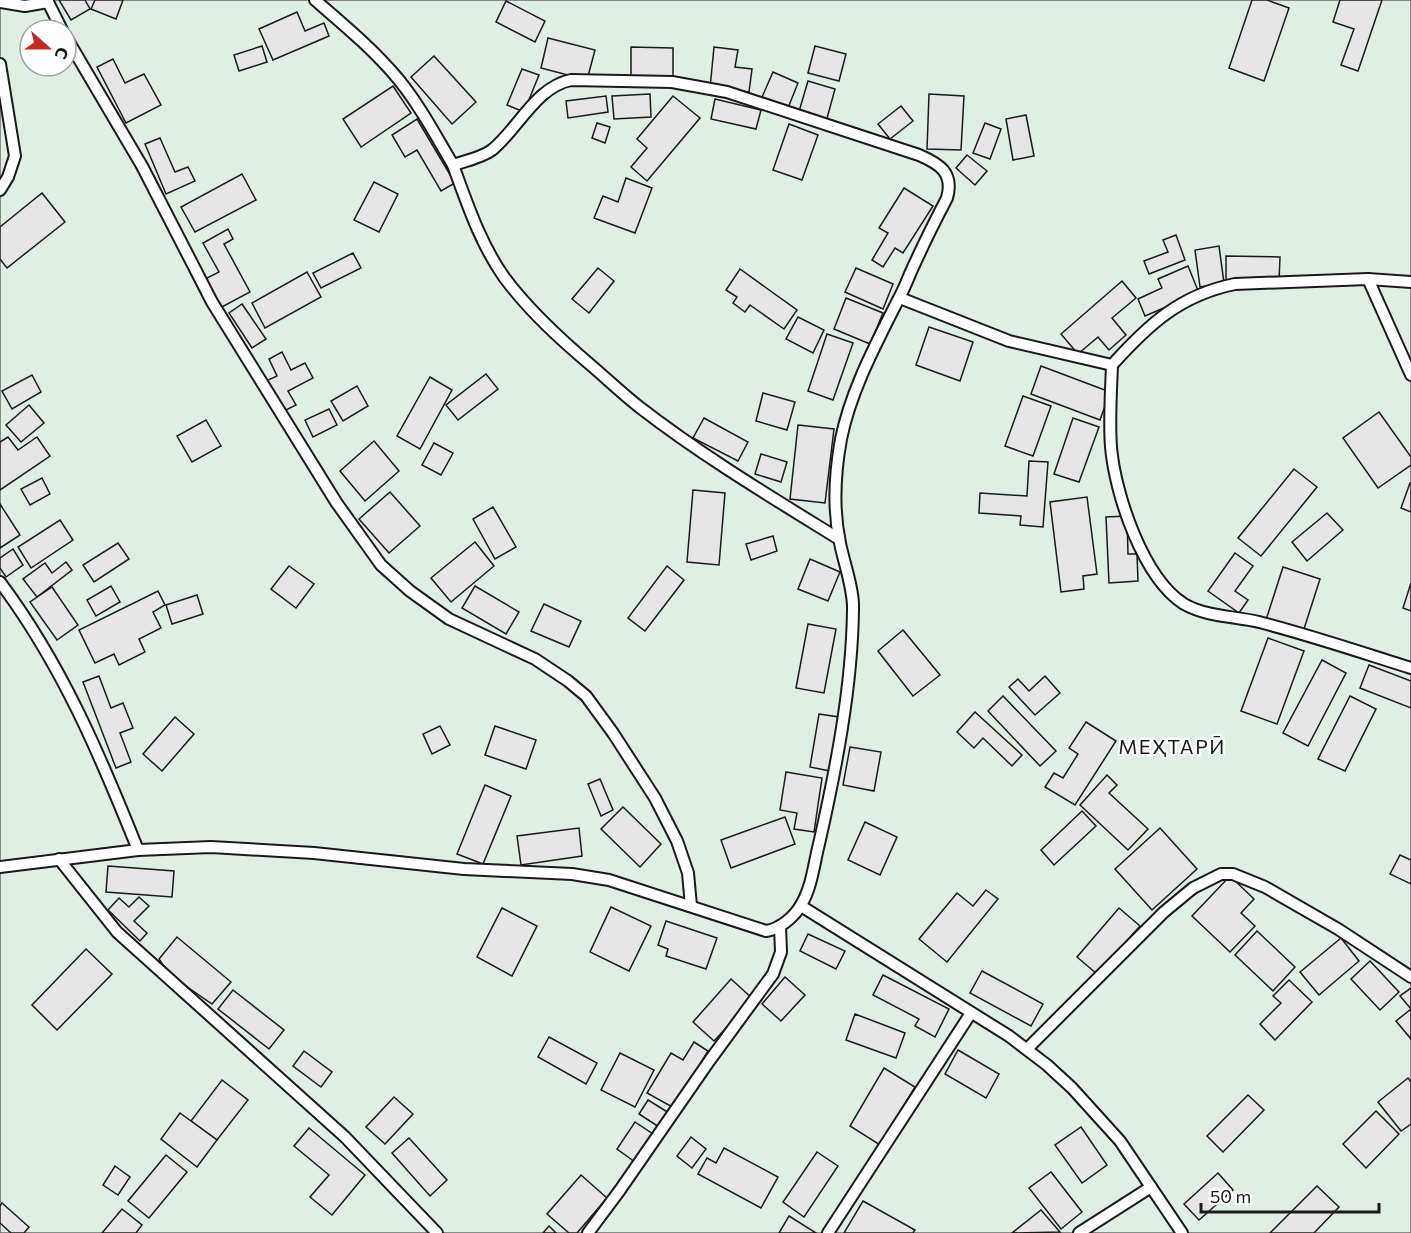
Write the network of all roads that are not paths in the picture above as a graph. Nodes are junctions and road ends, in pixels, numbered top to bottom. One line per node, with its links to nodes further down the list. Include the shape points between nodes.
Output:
1 (315, 0): 7 (lane, via 399,80)
2 (48, 1): 3 (lane, via 25,6); 4 (lane)
3 (0, 2)
4 (56, 18)
5 (78, 57): 20 (lane, via 142,166 212,302 336,502 381,565 449,619 535,659 586,696 655,798 688,873)
6 (0, 64): 8 (lane, via 15,156)
7 (453, 165): 11 (lane, via 489,151 544,94 564,81 672,82 741,96 919,154 944,170 950,187 947,198); 14 (lane, via 478,231 495,262 556,336 638,406)
8 (0, 190)
9 (1368, 279): 10 (lane); 12 (lane, via 1235,284 1216,289 1162,315 1138,335); 13 (lane)
10 (1411, 282)
11 (900, 298): 12 (lane, via 1010,341); 14 (lane, via 879,335 842,437 836,501)
12 (1112, 366): 16 (lane, via 1112,450 1120,493 1138,544 1173,596 1208,613 1257,622)
13 (1411, 375)
14 (839, 539): 21 (lane, via 854,607 849,672 824,824)
15 (0, 582): 17 (lane, via 64,683 99,754)
16 (1411, 668)
17 (138, 850): 18 (lane); 20 (lane, via 211,847 583,875)
18 (58, 859): 19 (lane); 27 (lane, via 117,932 345,1137)
19 (0, 867)
20 (691, 906): 22 (lane, via 762,930)
21 (801, 906): 22 (lane); 24 (lane)
22 (780, 926): 28 (lane, via 781,952 773,974)
23 (1411, 977): 25 (lane, via 1265,887 1233,874 1221,874 1193,888 1164,912)
24 (971, 1013): 25 (lane); 29 (lane)
25 (1027, 1049): 26 (lane, via 1072,1088 1120,1141)
26 (1151, 1187): 30 (lane); 31 (lane)
27 (437, 1233)
28 (588, 1233)
29 (828, 1233)
30 (1078, 1233)
31 (1182, 1233)

